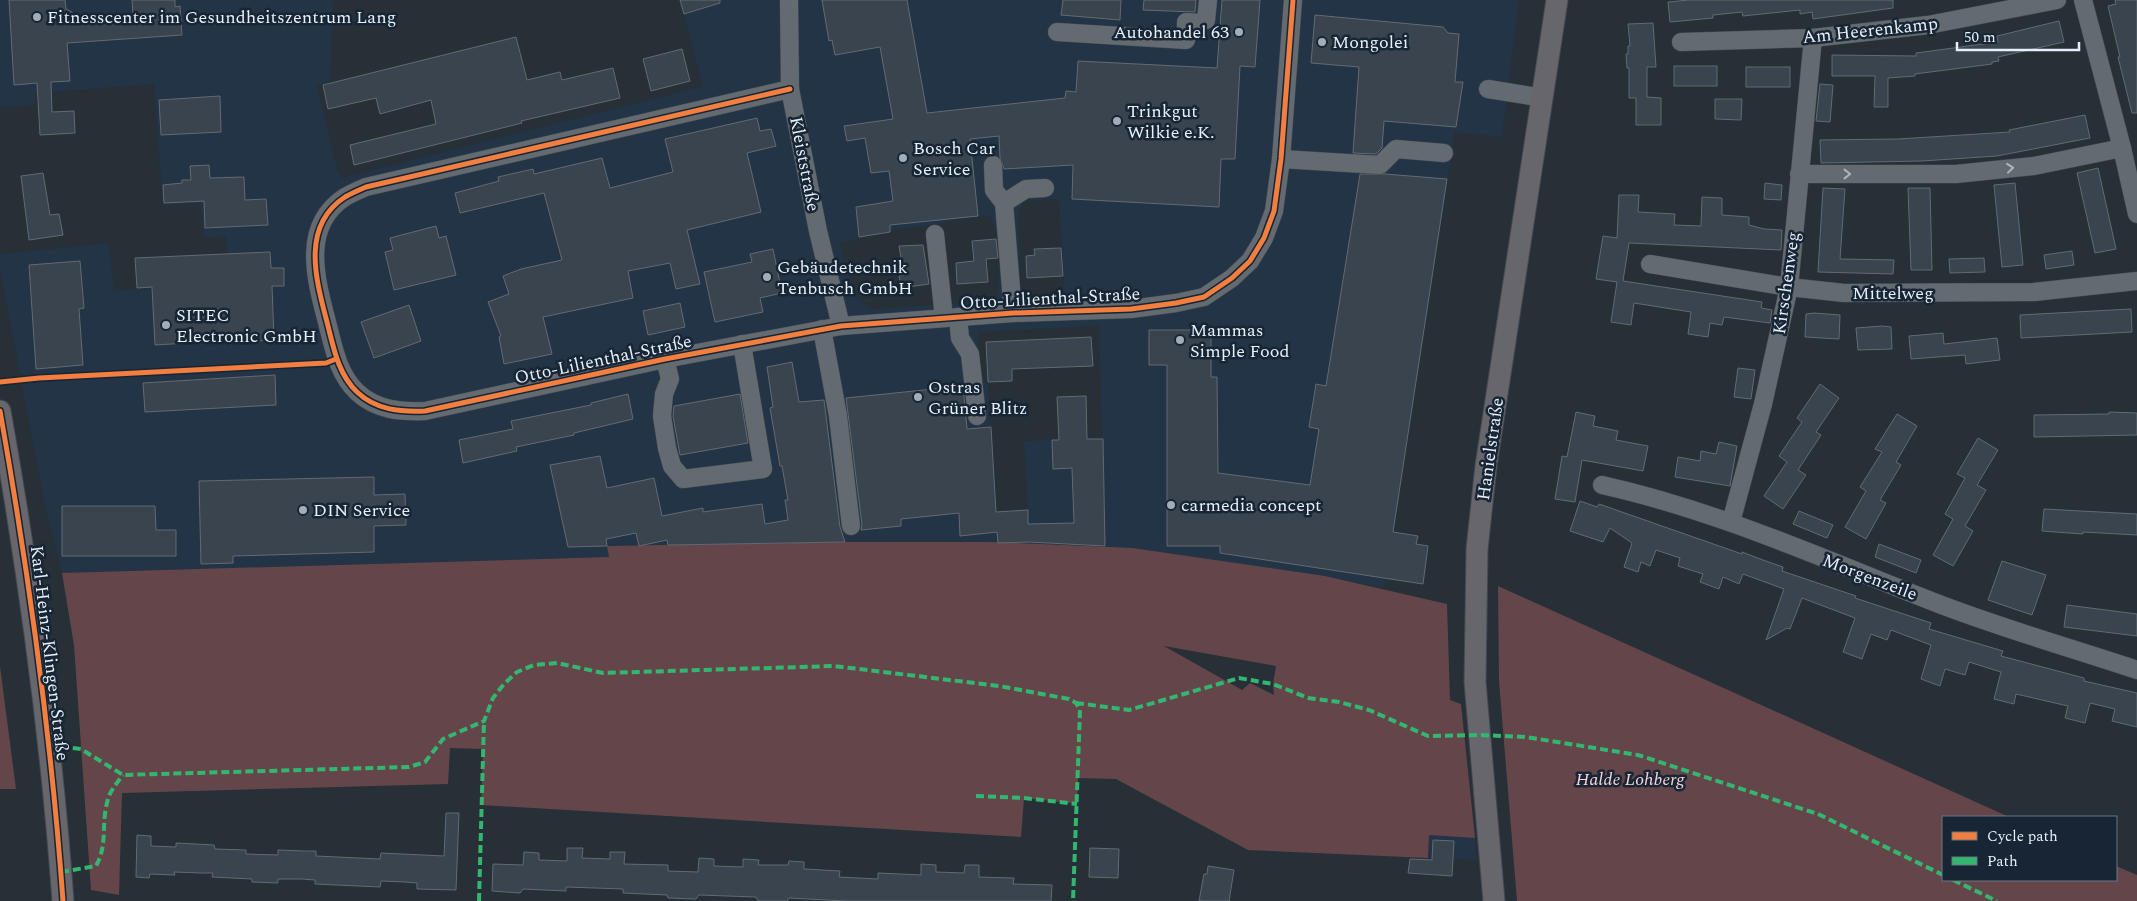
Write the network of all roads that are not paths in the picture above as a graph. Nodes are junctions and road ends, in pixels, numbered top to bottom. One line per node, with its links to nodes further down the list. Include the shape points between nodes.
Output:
1 (789, 0): 10 (street, Kleiststraße)
2 (1208, 0): 7 (street, via 1206,20 1186,22 1186,40)
3 (1293, 0): 15 (street, Otto-Lilienthal-Straße)
4 (1557, 0): 12 (main road, Hanielstraße)
5 (2057, 0): 8 (street, Am Heerenkamp, via 1928,25)
6 (2083, 0): 13 (street)
7 (1057, 32)
8 (1813, 38): 9 (street, Am Heerenkamp); 17 (street, Kirschenweg)
9 (1681, 42)
10 (790, 89): 27 (street, Kleiststraße); 30 (street, Otto-Lilienthal-Straße, via 366,187 345,197 328,213 319,232 313,253 318,290 336,359 357,392 378,405 399,412 425,411)
11 (1488, 89): 12 (street)
12 (1543, 98): 38 (main road, Hanielstraße, via 1486,466 1477,549 1475,682)
13 (2122, 148): 17 (street, one-way to 13, via 1956,174 2034,166); 20 (street)
14 (1444, 153): 15 (street, via 1396,149 1380,165)
15 (1281, 159): 25 (street, Otto-Lilienthal-Straße, via 1274,211 1264,238 1237,283 1204,297 1176,303 1130,309 1079,308)
16 (993, 164): 19 (street, via 994,190)
17 (1799, 174): 24 (street, Kirschenweg)
18 (1045, 188): 19 (street, via 1026,189)
19 (1004, 203): 25 (street)
20 (2137, 214)
21 (935, 234): 26 (street)
22 (1650, 264): 24 (street, Mittelweg)
23 (2137, 281): 24 (street, Mittelweg, via 2034,292 1844,293)
24 (1789, 287): 34 (street, Kirschenweg, via 1763,404)
25 (1013, 313): 26 (street, Otto-Lilienthal-Straße)
26 (951, 317): 27 (street, Otto-Lilienthal-Straße); 32 (street, via 970,354)
27 (841, 326): 28 (street, Otto-Lilienthal-Straße)
28 (822, 329): 29 (street, Otto-Lilienthal-Straße); 35 (street, via 838,416)
29 (742, 344): 30 (street, Otto-Lilienthal-Straße); 30 (street, via 763,469 683,479 672,466 662,416 664,394 670,379)
30 (665, 359)
31 (0, 411): 37 (main road, Karl-Heinz-Klingen-Straße, via 38,643)
32 (977, 416)
33 (1602, 486): 34 (street, Morgenzeile, via 1642,494)
34 (1731, 522): 36 (street, Morgenzeile, via 1941,605)
35 (852, 526)
36 (2137, 670)
37 (63, 901)
38 (1494, 901)

